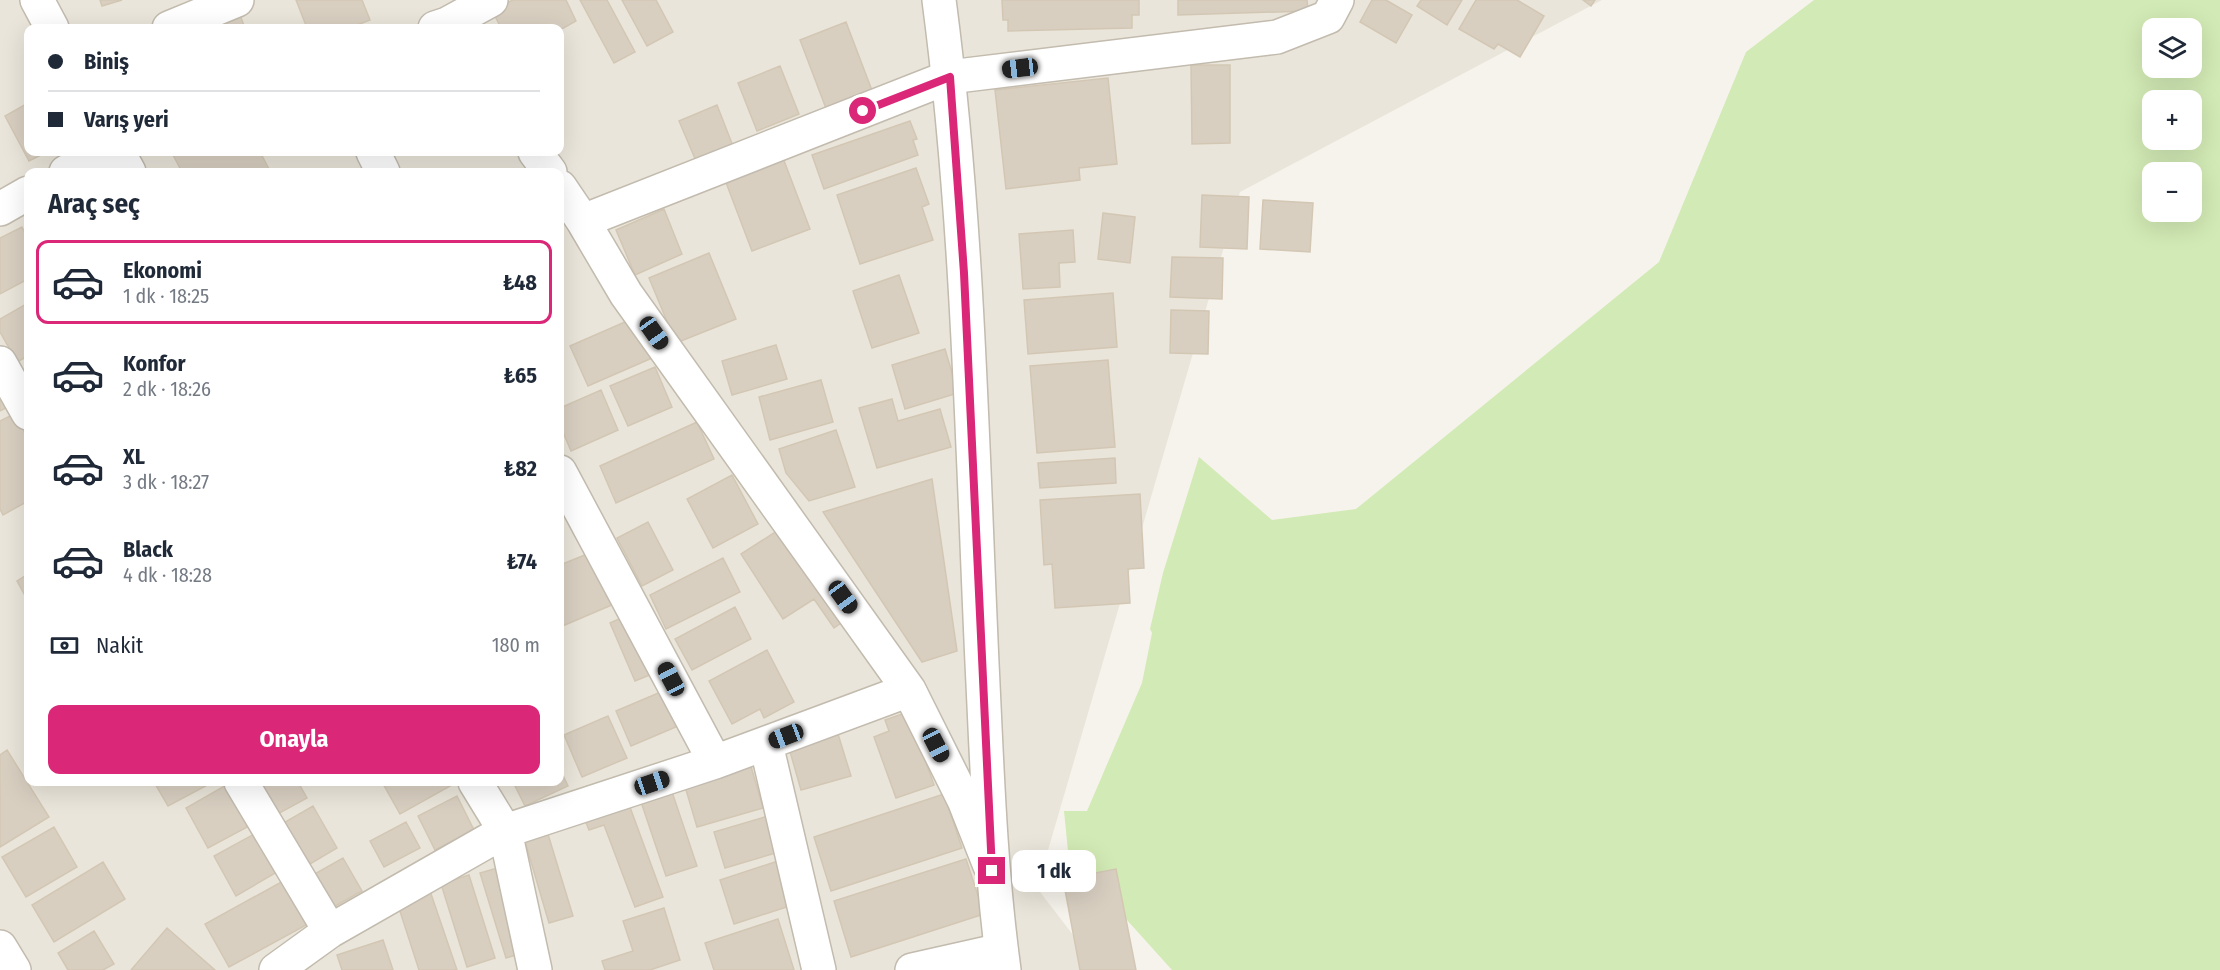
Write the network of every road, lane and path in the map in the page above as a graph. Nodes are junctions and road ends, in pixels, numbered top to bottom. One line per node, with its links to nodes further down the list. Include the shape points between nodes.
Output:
1 (37, 0): 7 (street)
2 (237, 0): 8 (street)
3 (491, 0): 6 (street)
4 (939, 0): 9 (street)
5 (1337, 0): 9 (street, via 1328,17 1277,37)
6 (442, 20)
7 (50, 24)
8 (179, 24)
9 (950, 77): 15 (street); 25 (street, via 964,273)
10 (96, 156): 11 (street)
11 (73, 168)
12 (564, 193): 15 (street)
13 (24, 195): 14 (street)
14 (0, 209)
15 (583, 221): 19 (street, via 626,294)
16 (0, 363): 17 (street)
17 (24, 406)
18 (564, 479): 21 (street)
19 (909, 690): 20 (street); 25 (street, via 964,800)
20 (766, 744): 21 (street); 32 (street)
21 (715, 762): 24 (street)
22 (244, 786): 26 (street)
23 (477, 786): 24 (street)
24 (505, 831): 26 (street); 31 (street)
25 (992, 871): 28 (street)
26 (330, 931): 30 (street)
27 (0, 947): 29 (street)
28 (1002, 960): 33 (street)
29 (14, 970)
30 (276, 970)
31 (535, 970)
32 (819, 970)
33 (912, 970)

